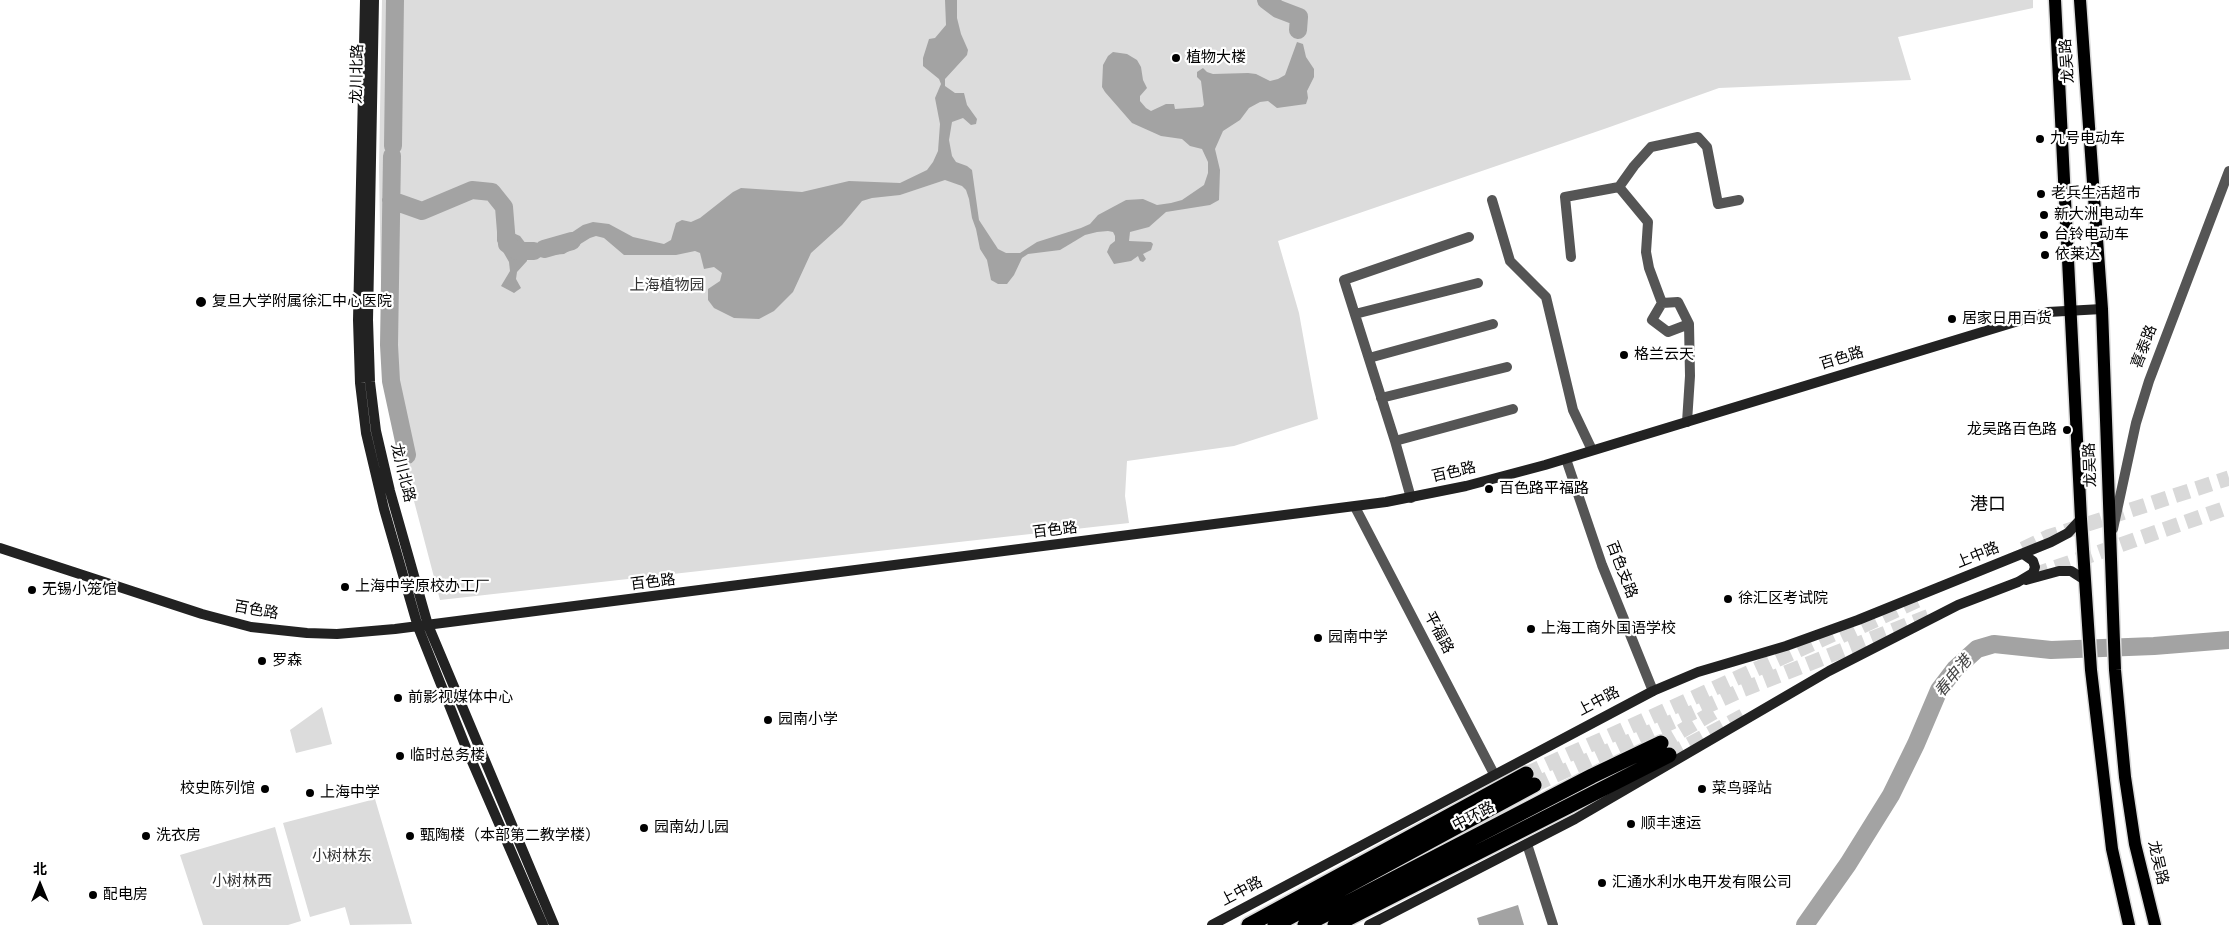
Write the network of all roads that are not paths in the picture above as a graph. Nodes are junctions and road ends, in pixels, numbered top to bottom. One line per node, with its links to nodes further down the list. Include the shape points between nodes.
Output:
1 (364, 0): 34 (street, 龙川北路, via 358,320 360,383 371,456 386,518)
2 (374, 0): 34 (street, 龙川北路, via 368,320 370,382 376,431)
3 (2055, 0): 14 (main road, 龙吴路)
4 (2080, 0): 13 (main road, 龙吴路)
5 (2229, 171): 29 (street, 喜泰路, via 2148,381)
6 (1619, 187): 8 (street, via 1651,147 1698,137 1707,147 1718,204); 10 (street, via 1566,197); 12 (street, via 1648,222 1646,252)
7 (1492, 200): 24 (street, via 1510,261 1546,298 1573,410)
8 (1739, 200)
9 (1470, 237): 15 (street, via 1344,280)
10 (1571, 257)
11 (1478, 283): 15 (street)
12 (1662, 304): 17 (street, via 1678,302); 17 (street, via 1652,320 1668,332)
13 (2102, 308): 14 (street, 百色路); 29 (main road, 龙吴路)
14 (2070, 310): 22 (street, 百色路, via 2048,312); 28 (main road, 龙吴路)
15 (1355, 314): 18 (street)
16 (1493, 324): 18 (street)
17 (1689, 324): 22 (street)
18 (1369, 358): 20 (street)
19 (1507, 367): 20 (street)
20 (1382, 398): 23 (street)
21 (1513, 409): 23 (street)
22 (1687, 422): 24 (street, 百色路)
23 (1395, 441): 26 (street)
24 (1592, 450): 25 (street, 百色路)
25 (1566, 459): 26 (street, 百色路); 35 (street, 百色支路, via 1602,564)
26 (1411, 498): 27 (street, 百色路)
27 (1355, 507): 34 (street, 百色路); 36 (street, 平福路)
28 (2081, 519): 31 (street, 上中路, via 2068,533); 32 (main road, 龙吴路)
29 (2110, 540): 50 (main road, 龙吴路, via 2115,670 2125,777 2135,844)
30 (0, 548): 34 (street, 百色路, via 251,627 337,634)
31 (2023, 554): 33 (street, 上中路, via 2033,561 2035,567 2033,573); 35 (street, 上中路, via 1818,635 1698,672)
32 (2085, 580): 33 (street, 上中路, via 2071,571 2059,571); 49 (main road, 龙吴路, via 2112,849)
33 (2018, 582): 37 (street, 上中路, via 1958,605 1828,671 1575,820)
34 (423, 626): 39 (street, 龙川北路, via 467,750); 40 (street, 龙川北路)
35 (1653, 691): 36 (street, 上中路)
36 (1494, 774): 41 (street, 上中路)
37 (1527, 844): 47 (street, 上中路); 48 (street)
38 (1405, 889): 44 (highway, 中环路, via 1665,749 1592,776); 45 (highway, 中环路); 46 (highway)
39 (543, 925)
40 (554, 925)
41 (1212, 925)
42 (1249, 925): 43 (highway, 中环路, via 1530,780)
43 (1274, 925)
44 (1305, 925)
45 (1335, 925)
46 (1342, 925)
47 (1369, 925)
48 (1553, 925)
49 (2129, 925)
50 (2155, 925)

